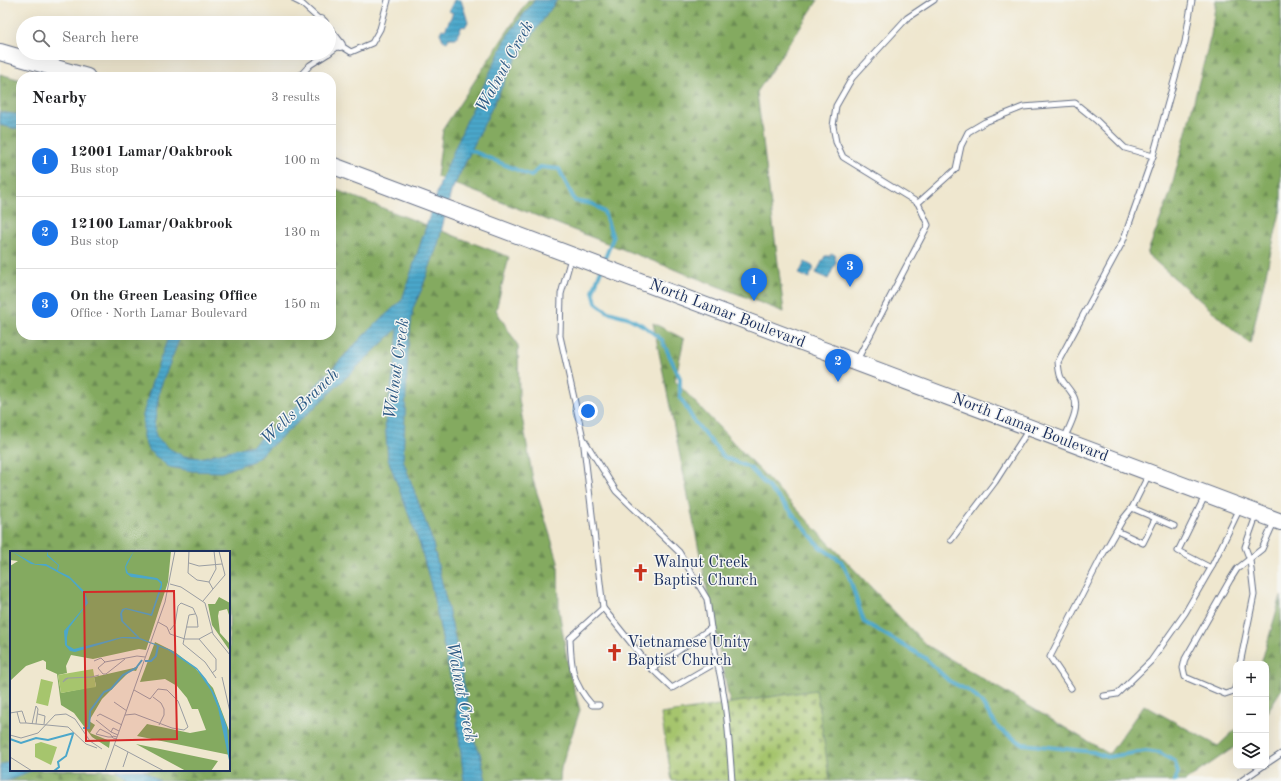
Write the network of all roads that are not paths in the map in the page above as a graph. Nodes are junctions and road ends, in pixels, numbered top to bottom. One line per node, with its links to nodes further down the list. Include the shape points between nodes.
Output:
1 (295, 0): 5 (lane)
2 (388, 0): 7 (lane, via 380,29 372,43 351,52)
3 (934, 0): 17 (lane, via 907,18 852,78 836,106 833,126 836,142 843,157)
4 (1192, 0): 15 (lane, via 1185,42)
5 (315, 16)
6 (336, 40): 7 (street)
7 (340, 45): 8 (lane)
8 (336, 48)
9 (0, 52): 10 (main road)
10 (16, 57)
11 (28, 60): 13 (main road)
12 (319, 60): 14 (lane)
13 (70, 72)
14 (304, 72)
15 (1153, 156): 17 (lane, via 1125,148 1075,104 1023,108 985,122 968,132 961,146 956,169); 22 (lane, via 1122,241 1058,362 1060,379 1074,396 1075,409)
16 (336, 167): 18 (main road, North Lamar Boulevard)
17 (918, 202): 19 (lane, via 928,225)
18 (574, 256): 19 (main road, North Lamar Boulevard); 21 (lane, via 561,294 560,336)
19 (855, 363): 20 (main road, North Lamar Boulevard)
20 (1029, 428): 22 (main road, North Lamar Boulevard); 32 (lane, via 995,482)
21 (584, 438): 35 (lane); 36 (lane, via 616,491 679,552 707,599)
22 (1063, 440): 23 (main road, North Lamar Boulevard)
23 (1149, 473): 24 (main road, North Lamar Boulevard); 26 (lane)
24 (1206, 494): 25 (main road, North Lamar Boulevard); 34 (lane, via 1178,551)
25 (1240, 507): 27 (main road, North Lamar Boulevard); 34 (lane)
26 (1132, 508): 28 (lane); 31 (lane)
27 (1257, 514): 29 (main road, North Lamar Boulevard); 33 (lane, via 1245,547)
28 (1155, 519): 30 (lane); 31 (lane, via 1143,543)
29 (1278, 521): 33 (lane, via 1262,549)
30 (1174, 526)
31 (1117, 532): 40 (lane, via 1050,657)
32 (951, 540)
33 (1250, 560): 37 (lane, via 1254,595); 41 (lane, via 1237,569 1225,588 1185,659 1183,668 1185,677 1225,694)
34 (1211, 568): 42 (lane, via 1185,613 1151,661 1117,694)
35 (603, 608): 39 (lane); 43 (lane, via 570,638 571,669 582,694 592,705)
36 (711, 628): 38 (lane); 39 (lane)
37 (1241, 661)
38 (717, 662): 39 (lane, via 672,688); 47 (lane, via 723,683)
39 (652, 669)
40 (1071, 688)
41 (1233, 691)
42 (1104, 696)
43 (599, 705)
44 (1281, 754): 45 (lane)
45 (1269, 762)
46 (1259, 769): 48 (lane)
47 (732, 781)
48 (1241, 781)

